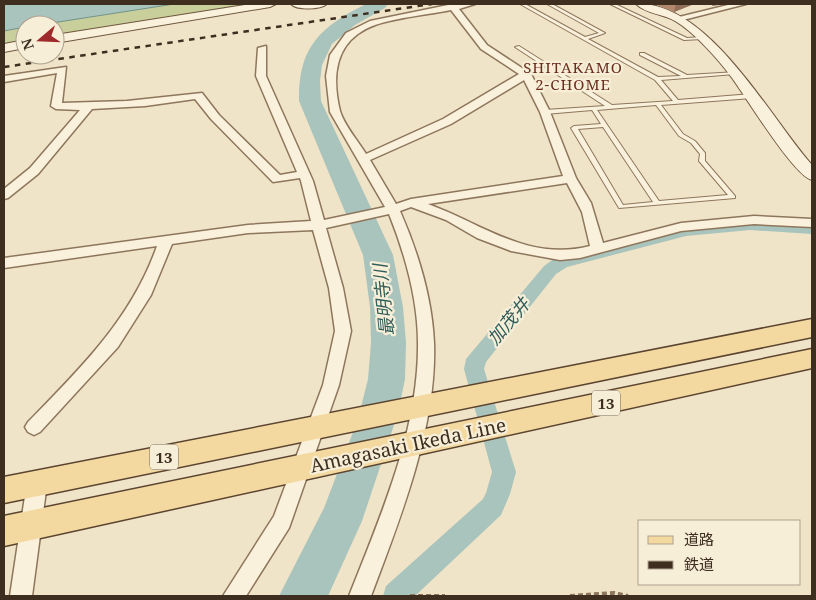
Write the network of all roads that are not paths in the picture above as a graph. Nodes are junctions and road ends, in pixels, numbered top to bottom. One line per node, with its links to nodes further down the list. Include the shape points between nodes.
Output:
1 (270, 4): 12 (street)
2 (296, 4): 3 (street)
3 (317, 4)
4 (471, 4): 10 (street)
5 (523, 4): 13 (lane)
6 (549, 4): 13 (lane, via 603,33)
7 (612, 4): 14 (lane, via 686,39)
8 (642, 4): 11 (street)
9 (742, 4): 11 (street)
10 (453, 8): 19 (street, via 484,47); 31 (street, via 373,23 349,35 335,55 331,76 335,112)
11 (678, 18): 14 (street)
12 (65, 38)
13 (584, 38): 21 (lane)
14 (702, 38): 18 (street)
15 (518, 47): 27 (lane)
16 (263, 48): 32 (street, via 261,76)
17 (642, 54): 20 (lane)
18 (735, 73): 20 (lane); 23 (street)
19 (526, 74): 29 (street); 31 (street, via 500,93 428,133)
20 (687, 77): 21 (lane)
21 (657, 79): 24 (lane)
22 (4, 80): 26 (street, via 63,69 56,106)
23 (752, 96): 24 (lane); 33 (street)
24 (677, 102): 25 (lane)
25 (657, 104): 27 (lane); 37 (lane, via 681,135 693,142 703,154 702,161 733,197)
26 (88, 107): 32 (street, via 146,104 198,95 277,179); 35 (street, via 34,171)
27 (611, 107): 28 (lane)
28 (593, 108): 29 (lane); 30 (lane)
29 (545, 112): 34 (street)
30 (605, 125): 37 (lane); 37 (lane, via 574,128 621,207)
31 (363, 159): 38 (street)
32 (304, 174): 40 (street)
33 (812, 175)
34 (570, 179): 36 (street); 42 (street, via 580,190)
35 (4, 196)
36 (411, 203): 38 (street); 42 (street, via 451,217 482,235 516,248 560,255)
37 (657, 204)
38 (390, 209): 40 (street); 46 (street, via 422,307 426,358)
39 (812, 223): 42 (street, via 754,220 681,227)
40 (325, 224): 41 (street, via 248,229); 47 (street, via 343,331)
41 (166, 241): 43 (street); 48 (street, via 160,263 135,312 94,366)
42 (597, 249)
43 (4, 262)
44 (812, 328): 46 (main road, Amagasaki Ikeda Line / 13)
45 (812, 358): 49 (main road, Amagasaki Ikeda Line / 13)
46 (415, 407): 47 (main road, Amagasaki Ikeda Line / 13); 49 (street)
47 (320, 425): 50 (street); 51 (main road, Amagasaki Ikeda Line / 13)
48 (34, 427)
49 (405, 445): 50 (main road, Amagasaki Ikeda Line / 13); 56 (street, via 397,499)
50 (307, 466): 53 (main road, Amagasaki Ikeda Line / 13); 55 (street, via 282,521)
51 (37, 483): 52 (main road, Amagasaki Ikeda Line / 13); 53 (street)
52 (4, 490)
53 (17, 528): 54 (street)
54 (21, 596)
55 (234, 596)
56 (360, 596)

